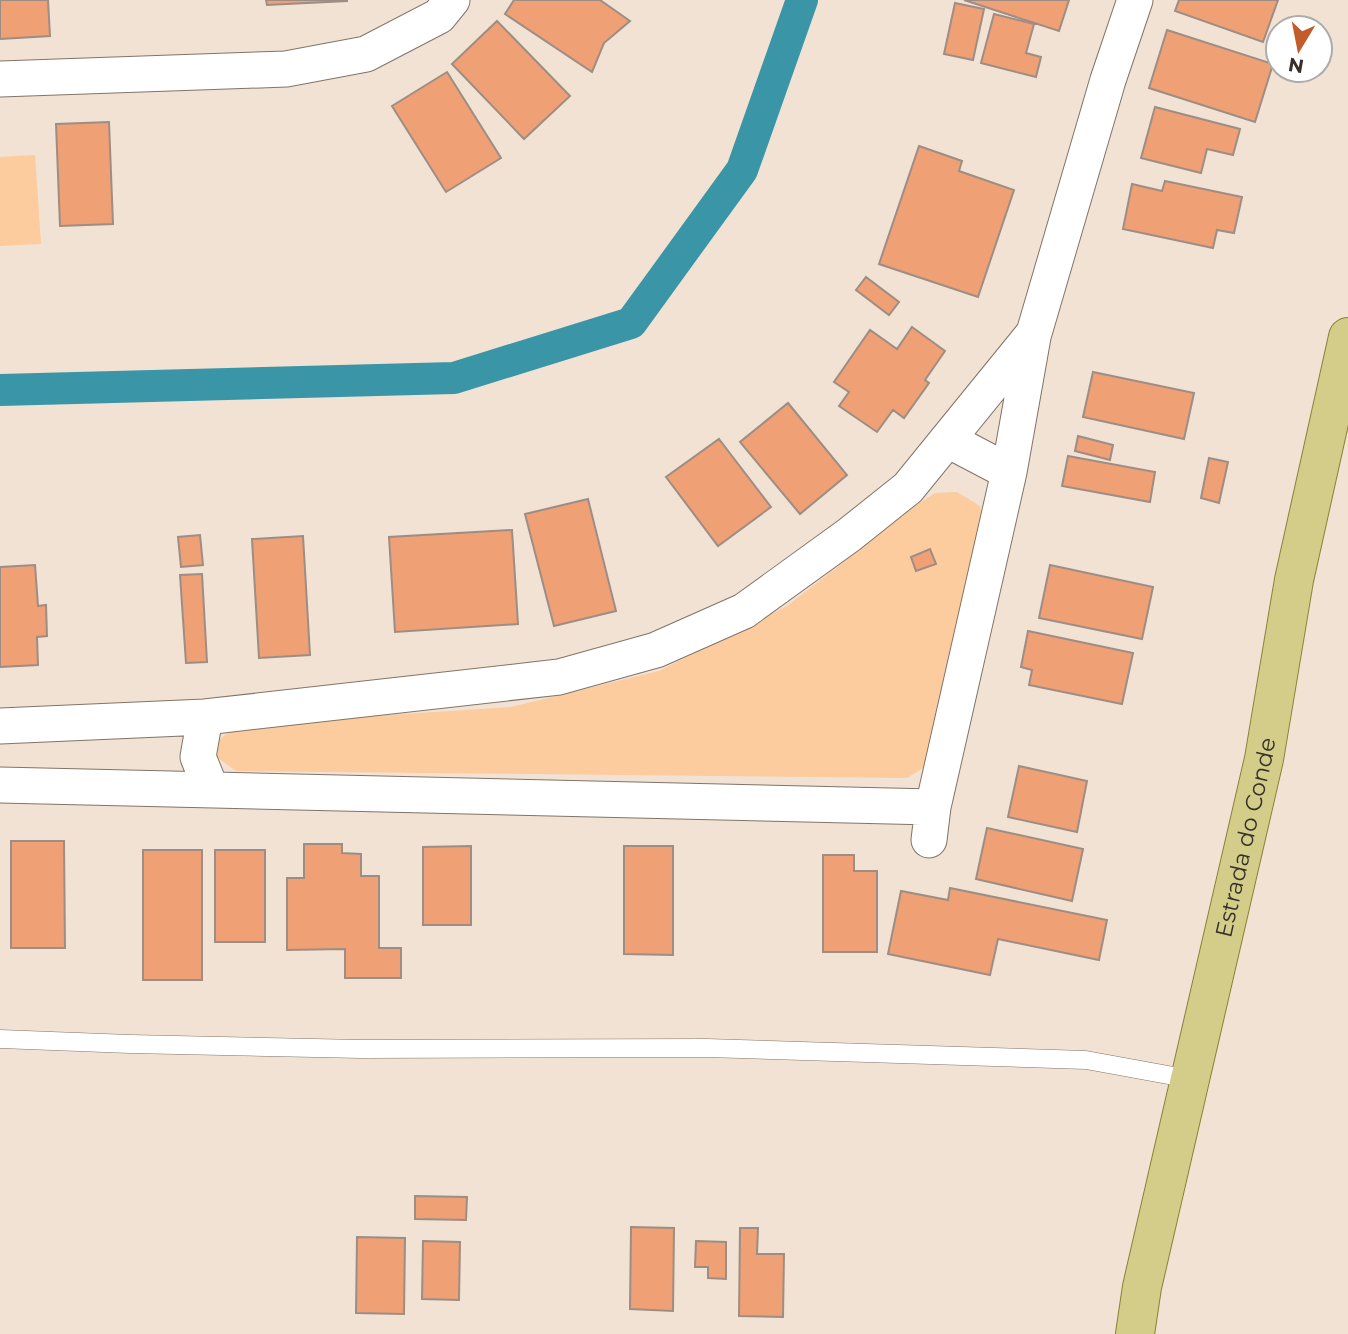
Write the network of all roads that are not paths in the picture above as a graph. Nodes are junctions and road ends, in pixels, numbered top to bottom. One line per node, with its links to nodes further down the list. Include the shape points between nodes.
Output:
1 (452, 0): 3 (street, via 439,16 366,54 286,69)
2 (1135, 0): 4 (street)
3 (0, 79)
4 (1034, 333): 6 (street); 7 (street)
5 (1348, 337): 13 (main road, Estrada do Conde, via 1294,580 1264,759)
6 (948, 440): 7 (street); 8 (street, via 908,488 765,596 744,611 656,650 559,677)
7 (1009, 472): 11 (street, via 931,823)
8 (205, 717): 9 (street); 11 (street, via 198,757)
9 (0, 726)
10 (0, 785): 11 (street)
11 (211, 789)
12 (0, 1039): 13 (lane, via 362,1049 707,1048 1086,1060)
13 (1191, 1079): 14 (main road, Estrada do Conde)
14 (1135, 1334)

